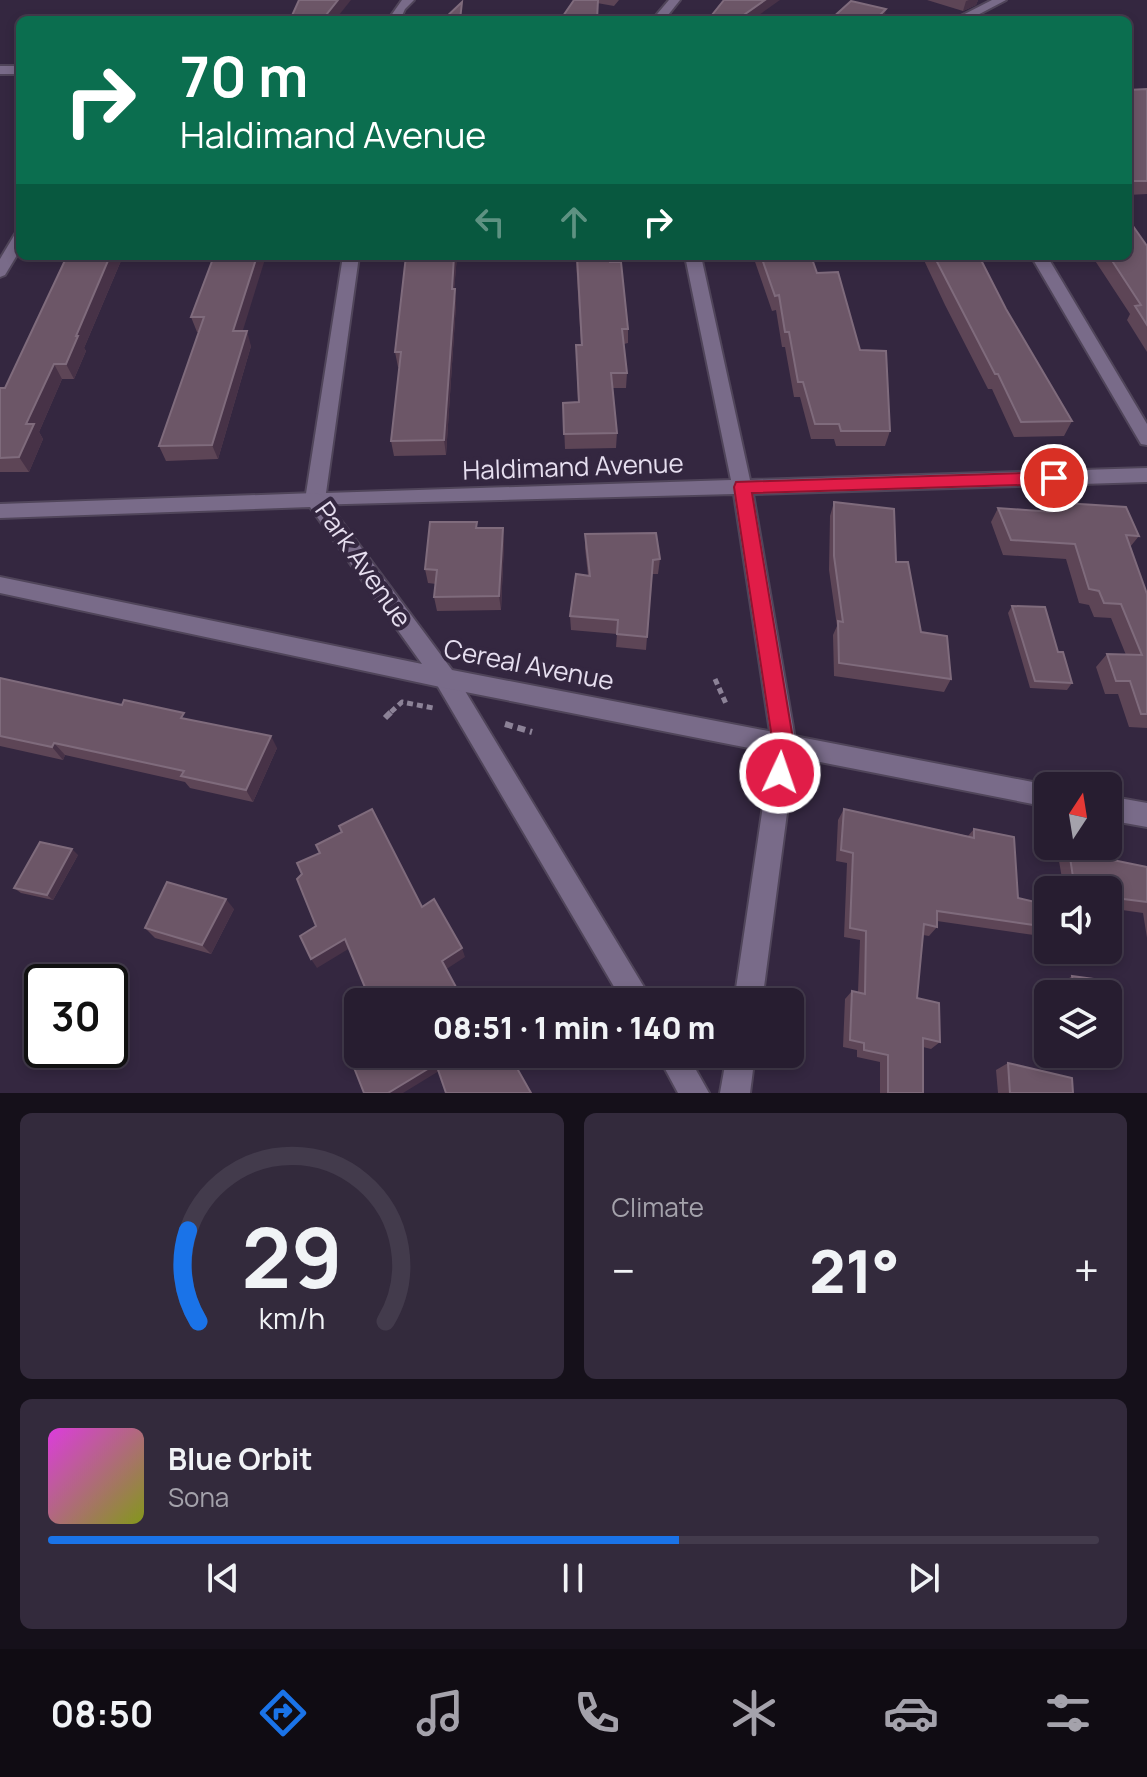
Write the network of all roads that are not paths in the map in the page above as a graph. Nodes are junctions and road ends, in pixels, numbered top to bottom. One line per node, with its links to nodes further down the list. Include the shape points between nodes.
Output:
1 (409, 0): 4 (street)
2 (675, 0): 5 (street)
3 (1001, 0): 6 (street)
4 (396, 16)
5 (661, 16)
6 (967, 16)
7 (16, 244): 11 (street)
8 (350, 260): 15 (street, Park Avenue)
9 (694, 260): 14 (street)
10 (1041, 260): 12 (street)
11 (0, 272)
12 (1147, 439)
13 (1147, 475): 14 (street, Haldimand Avenue)
14 (742, 487): 15 (street, Haldimand Avenue); 19 (street)
15 (315, 500): 16 (street, Haldimand Avenue); 18 (street, Park Avenue)
16 (0, 511)
17 (0, 585): 18 (street, Cereal Avenue)
18 (445, 678): 19 (street, Cereal Avenue); 23 (street, Park Avenue)
19 (784, 745): 20 (street, Cereal Avenue); 24 (street)
20 (1034, 793)
21 (1122, 811): 22 (street)
22 (1147, 815)
23 (631, 988)
24 (750, 988)
25 (679, 1068): 27 (street)
26 (739, 1068): 28 (street)
27 (694, 1093)
28 (735, 1093)

